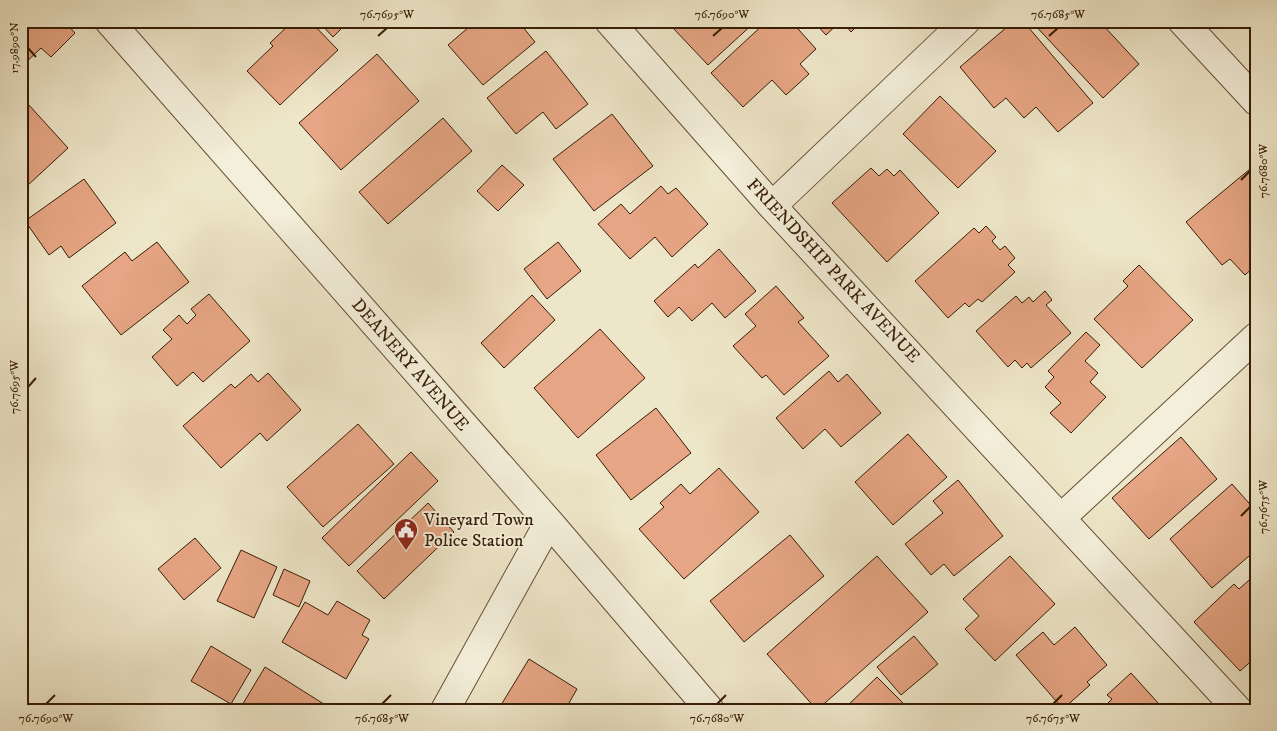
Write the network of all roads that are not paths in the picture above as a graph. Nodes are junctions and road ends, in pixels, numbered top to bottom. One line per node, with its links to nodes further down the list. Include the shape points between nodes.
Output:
1 (109, 21): 9 (street, DEANERY AVENUE)
2 (609, 21): 6 (street, FRIENDSHIP PARK AVENUE)
3 (966, 21): 6 (street)
4 (1182, 21): 5 (street)
5 (1256, 101)
6 (772, 206): 8 (street, FRIENDSHIP PARK AVENUE)
7 (1256, 337): 8 (street)
8 (1061, 518): 12 (street, FRIENDSHIP PARK AVENUE)
9 (548, 522): 10 (street); 11 (street, DEANERY AVENUE)
10 (445, 710)
11 (710, 710)
12 (1238, 710)

